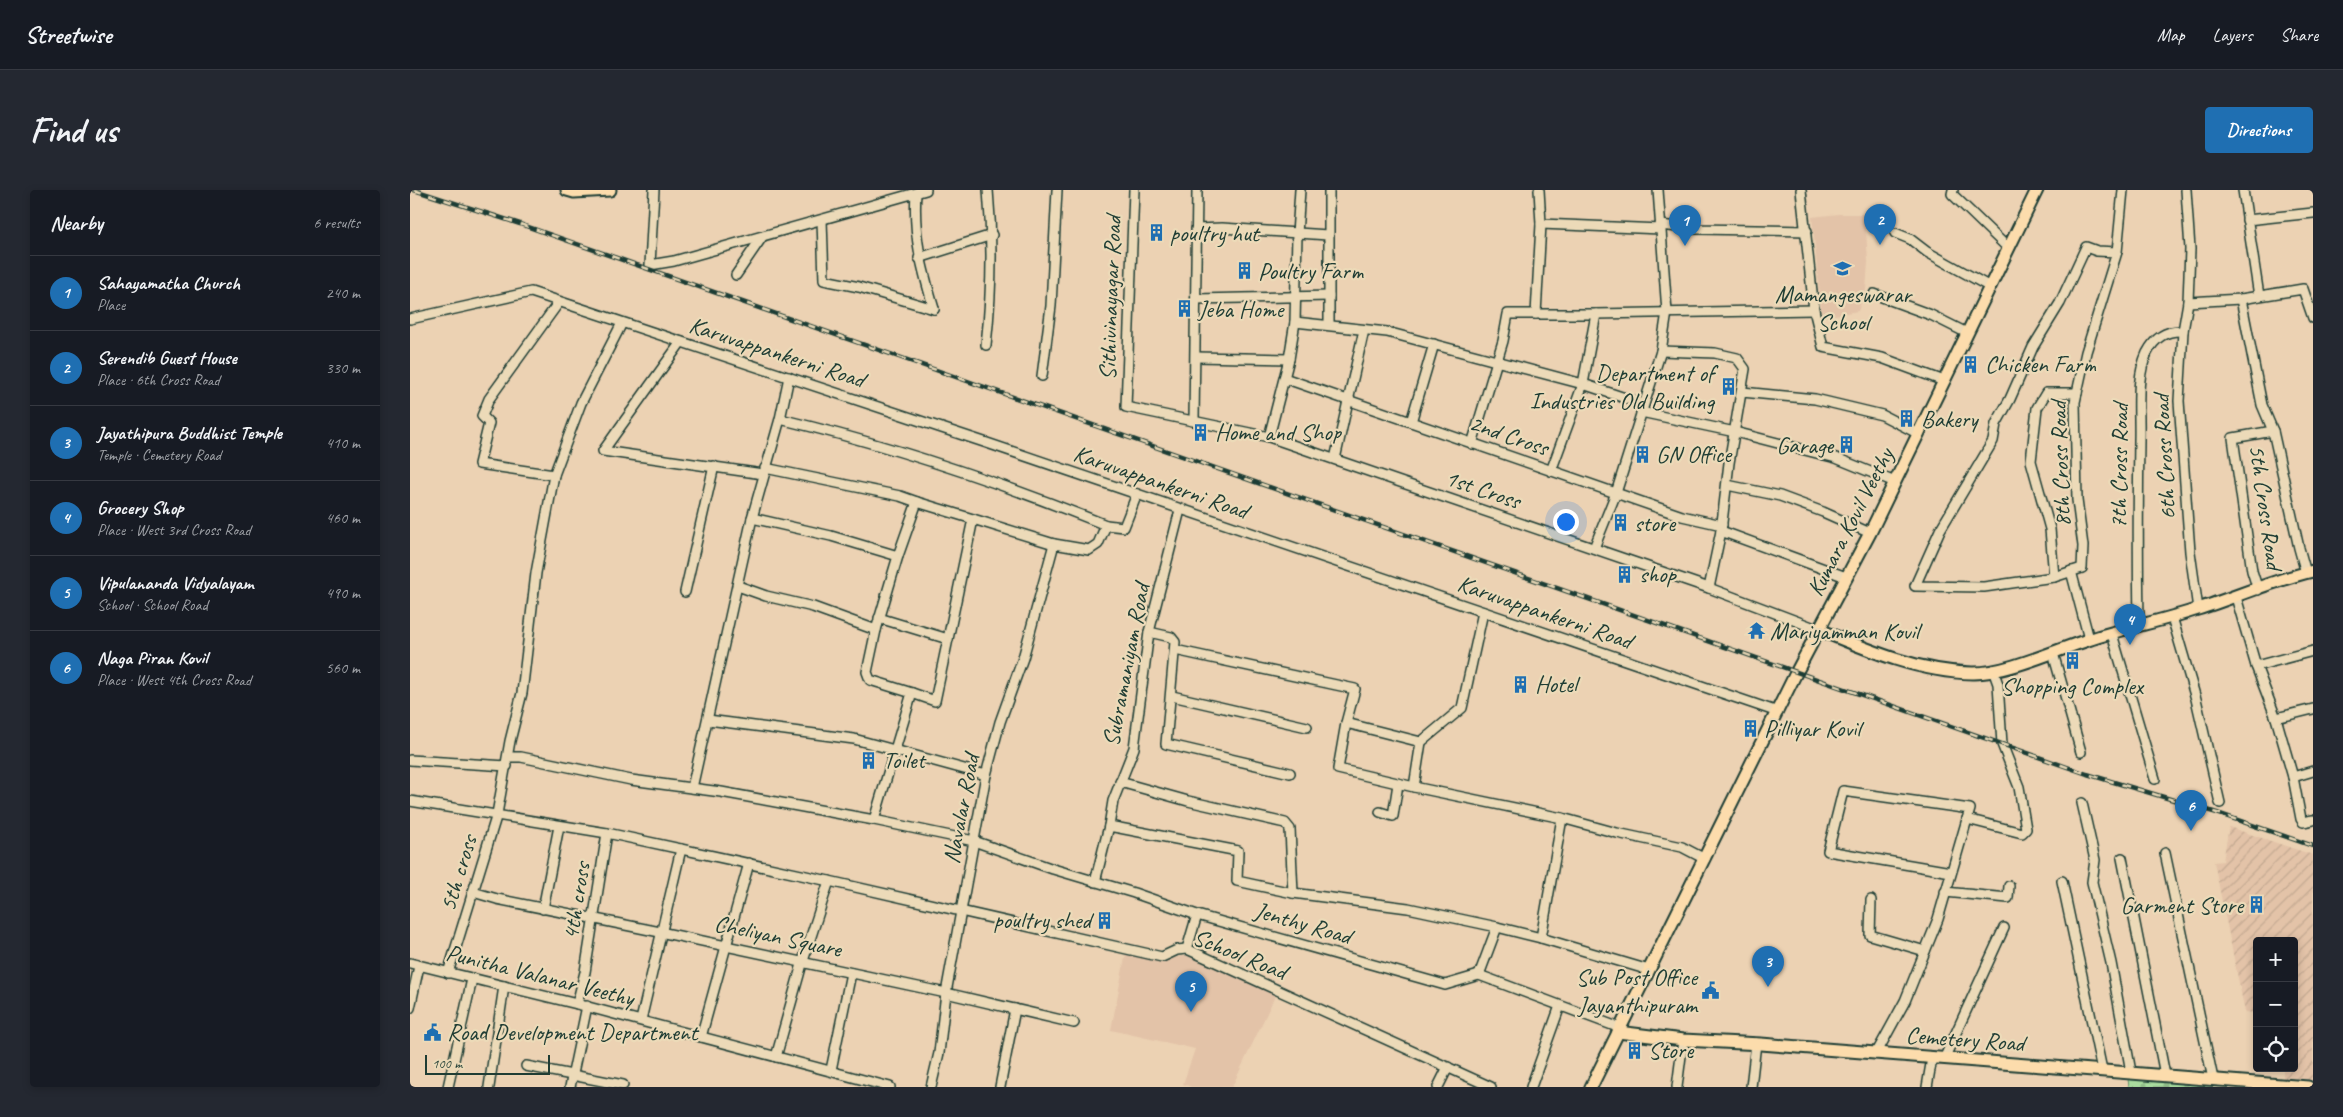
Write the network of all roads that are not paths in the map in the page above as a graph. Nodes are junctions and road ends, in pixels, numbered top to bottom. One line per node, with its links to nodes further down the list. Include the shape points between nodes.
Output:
1 (610, 190): 17 (main road)
2 (654, 190): 29 (street, via 650,264 674,261)
3 (988, 190): 30 (street)
4 (1057, 190): 63 (street, via 1051,306)
5 (1134, 190): 71 (street, Sithivinayagar Road)
6 (1197, 190): 24 (street)
7 (1300, 190): 27 (street)
8 (1329, 190): 28 (street)
9 (1539, 190): 22 (street)
10 (1658, 190): 23 (street)
11 (1801, 190): 25 (street)
12 (1953, 190): 31 (street, via 1952,194)
13 (2037, 190): 31 (main road, Kumara Kovil Veethy)
14 (2123, 190): 32 (street, 8th Cross Road)
15 (2186, 190): 43 (street, 6th Cross Road, via 2190,249)
16 (2243, 190): 21 (street)
17 (572, 191)
18 (921, 191): 20 (street); 33 (street, via 915,211)
19 (2313, 213): 21 (street)
20 (822, 220): 29 (street); 33 (street, via 824,280 934,309)
21 (2247, 220): 39 (street)
22 (1541, 224): 23 (street); 46 (street)
23 (1660, 227): 25 (street); 45 (street)
24 (1196, 229): 27 (street); 40 (street)
25 (1807, 231): 44 (street)
26 (1895, 233): 35 (street)
27 (1297, 234): 28 (street); 37 (street)
28 (1328, 235): 38 (street)
29 (762, 236): 34 (street)
30 (992, 236): 33 (street); 58 (street, via 992,296)
31 (2008, 248): 35 (main road, Kumara Kovil Veethy)
32 (2117, 252): 69 (street, 8th Cross Road, via 2086,352); 103 (street, via 2086,247 1996,424 1993,441 1940,530 1914,585 1984,587)
33 (919, 258)
34 (736, 275)
35 (1990, 287): 55 (main road, Kumara Kovil Veethy)
36 (1874, 294): 55 (street, via 1931,315)
37 (1296, 296): 38 (street); 40 (street); 50 (street)
38 (1330, 296): 52 (street)
39 (2259, 296): 41 (street); 48 (street, via 2303,289)
40 (1196, 298): 60 (street)
41 (2241, 299): 43 (street); 76 (street, via 2262,405)
42 (559, 302): 49 (street, Karuvappankerni Road, via 531,292); 51 (street, Karuvappankerni Road); 85 (street, via 482,416 489,423 479,464)
43 (2188, 302): 54 (street, 6th Cross Road)
44 (1814, 310): 45 (street); 66 (street, via 1823,347 1882,358)
45 (1667, 312): 47 (street); 59 (street)
46 (1536, 314): 47 (street); 62 (street, via 1508,314)
47 (1596, 314): 67 (street)
48 (2313, 318)
49 (410, 319)
50 (1295, 322): 52 (street); 61 (street)
51 (622, 323): 56 (street, Karuvappankerni Road); 85 (street, 5th cross, via 581,403)
52 (1329, 324): 53 (street)
53 (1364, 330): 57 (street, via 1387,332); 70 (street)
54 (2183, 331): 109 (street, 6th Cross Road, via 2179,401 2190,552); 113 (street, 7th Cross Road, via 2170,330 2157,338 2147,354 2140,382)
55 (1967, 333): 66 (main road, Kumara Kovil Veethy)
56 (681, 342): 64 (street, Karuvappankerni Road); 82 (street, via 603,451)
57 (1434, 344): 62 (street); 75 (street)
58 (986, 345)
59 (1661, 351): 68 (street, via 1716,353 1737,358 1745,369); 72 (street)
60 (1196, 357): 61 (street); 74 (street)
61 (1289, 358): 65 (street)
62 (1496, 362): 67 (street); 80 (street)
63 (1042, 376)
64 (789, 377): 73 (street); 89 (street, Karuvappankerni Road)
65 (1284, 378): 70 (street, 2nd Cross); 79 (street)
66 (1944, 381): 78 (main road, Kumara Kovil Veethy)
67 (1583, 384): 72 (street); 84 (street)
68 (1742, 392): 77 (street); 78 (street, via 1815,399 1882,415)
69 (2077, 394): 100 (street, 8th Cross Road, via 2077,500 2084,546 2082,568); 103 (street, via 2046,394 2037,408 2031,461 2050,528)
70 (1347, 402): 75 (street, 2nd Cross); 81 (street)
71 (1126, 407): 74 (street, 1st Cross)
72 (1642, 408): 77 (street); 88 (street)
73 (780, 419): 83 (street); 94 (street, via 860,440 1050,502)
74 (1194, 420): 79 (street, 1st Cross)
75 (1411, 422): 80 (street, 2nd Cross)
76 (2273, 431): 101 (street, via 2299,548); 106 (street, 5th Cross Road, via 2233,438 2252,571)
77 (1734, 432): 86 (street, via 1836,458); 87 (street)
78 (1919, 434): 86 (main road, Kumara Kovil Veethy)
79 (1269, 437): 81 (street, 1st Cross)
80 (1472, 444): 84 (street, 2nd Cross)
81 (1335, 459): 98 (street, 1st Cross)
82 (714, 466): 83 (street); 107 (street)
83 (764, 471): 90 (street, via 900,496); 92 (street)
84 (1551, 471): 88 (street, 2nd Cross)
85 (554, 475): 137 (street, 5th cross, via 536,573 522,693)
86 (1895, 482): 96 (main road, Kumara Kovil Veethy)
87 (1727, 485): 95 (street); 96 (street, via 1780,496)
88 (1616, 493): 95 (street, 2nd Cross); 98 (street)
89 (1137, 494): 91 (street, Karuvappankerni Road); 94 (street, via 1124,527)
90 (917, 502): 93 (street); 99 (street)
91 (1180, 510): 110 (street, Karuvappankerni Road); 116 (street, Subramaniyam Road)
92 (752, 518): 99 (street, via 832,536); 104 (street)
93 (974, 519): 97 (street); 118 (street)
94 (1106, 525): 97 (street, via 1098,544 1089,550)
95 (1721, 528): 102 (street, 2nd Cross); 105 (street)
96 (1870, 533): 102 (main road, Kumara Kovil Veethy)
97 (1054, 544): 140 (street, Navalar Road)
98 (1594, 548): 105 (street, 1st Cross)
99 (898, 556): 112 (street)
100 (2071, 571): 103 (street); 119 (street)
101 (2310, 572): 106 (main road)
102 (1846, 577): 115 (main road, Kumara Kovil Veethy)
103 (2054, 577)
104 (738, 586): 114 (street, via 813,607); 130 (street)
105 (1709, 588): 115 (street, 1st Cross)
106 (2258, 590): 108 (main road)
107 (685, 592)
108 (2236, 597): 109 (main road); 123 (street)
109 (2198, 609): 111 (main road)
110 (1483, 612): 128 (street, Karuvappankerni Road); 133 (street, via 1462,708)
111 (2172, 617): 113 (main road); 149 (street, via 2196,698)
112 (879, 618): 114 (street); 118 (street)
113 (2139, 626): 117 (main road)
114 (876, 630): 125 (street, via 866,672 870,680)
115 (1820, 630): 124 (main road, via 1880,655 1944,671 1974,673); 128 (main road, Kumara Kovil Veethy)
116 (1149, 632): 120 (street, via 1171,637); 143 (street, Subramaniyam Road, via 1134,748)
117 (2112, 634): 119 (main road); 142 (street)
118 (948, 639): 125 (street, via 935,701)
119 (2089, 639): 122 (main road)
120 (1175, 650): 126 (street); 131 (street, via 1355,689)
121 (2313, 651): 123 (street)
122 (2053, 653): 124 (main road); 135 (street)
123 (2256, 666): 129 (street)
124 (1993, 670): 153 (street, via 1998,684 2002,744 2019,787 2026,829 2022,833)
125 (912, 693): 134 (street)
126 (1172, 696): 132 (street); 139 (street, via 1166,744)
127 (2313, 709): 129 (street)
128 (1778, 712): 163 (main road, Kumara Kovil Veethy)
129 (2276, 718): 141 (street)
130 (708, 720): 134 (street, via 854,738); 145 (street)
131 (1346, 723): 133 (street); 144 (street, via 1338,769)
132 (1307, 728)
133 (1421, 742): 146 (street)
134 (894, 750): 140 (street); 154 (street)
135 (2081, 752)
136 (410, 760): 137 (street, Jenthy Road)
137 (507, 761): 145 (street, Jenthy Road, via 521,757 631,780); 151 (street, 5th cross)
138 (2313, 771): 141 (street)
139 (1290, 773)
140 (986, 775): 159 (street, Navalar Road)
141 (2293, 776): 155 (street, via 2301,819 2303,822)
142 (2155, 779)
143 (1120, 782): 157 (street, Subramaniyam Road); 172 (street, via 1285,823 1290,829)
144 (1398, 784): 146 (street); 150 (street, via 1393,816)
145 (692, 788): 154 (street, Jenthy Road)
146 (1414, 788): 152 (street)
147 (410, 801): 151 (street, School Road)
148 (2082, 803): 213 (street, via 2095,860 2092,882)
149 (2220, 803)
150 (1380, 812)
151 (497, 814): 156 (street, School Road); 170 (street, 5th cross)
152 (1562, 818): 163 (street, via 1682,847); 181 (street)
153 (1967, 819): 165 (street); 165 (street, via 1970,809 1843,791 1828,851)
154 (874, 820): 159 (street, Jenthy Road)
155 (2313, 820)
156 (560, 826): 158 (street, School Road); 174 (street)
157 (1109, 826): 168 (street, Subramaniyam Road); 172 (street, via 1238,851 1237,881)
158 (607, 833): 160 (street, School Road); 177 (street, 4th cross)
159 (974, 842): 168 (street, Jenthy Road); 175 (street, Navalar Road)
160 (680, 849): 164 (street, School Road); 180 (street)
161 (2165, 852): 216 (street)
162 (2122, 858): 215 (street)
163 (1705, 859): 187 (main road, Kumara Kovil Veethy)
164 (749, 863): 166 (street, School Road); 182 (street)
165 (1951, 872): 171 (street)
166 (829, 881): 175 (street, School Road); 185 (street)
167 (2062, 881): 212 (street)
168 (1095, 882): 176 (street, Jenthy Road)
169 (2010, 886): 171 (street, via 2008,898)
170 (473, 892): 174 (street, Cheliyan Square); 188 (street, 5th cross)
171 (1945, 892): 184 (street)
172 (1292, 893): 178 (street, via 1408,908)
173 (1871, 900): 184 (street, via 1870,935)
174 (543, 909): 177 (street, Cheliyan Square)
175 (961, 910): 183 (street, School Road, via 1162,957); 193 (street, Navalar Road)
176 (1197, 915): 183 (street); 190 (street, Jenthy Road, via 1445,985)
177 (593, 918): 180 (street, Cheliyan Square); 194 (street, 4th cross)
178 (1497, 927): 181 (street); 190 (street)
179 (2004, 928): 208 (street)
180 (660, 932): 182 (street, Cheliyan Square); 199 (street)
181 (1541, 938): 187 (street)
182 (725, 946): 185 (street, Cheliyan Square); 202 (street)
183 (1188, 949): 210 (street, School Road)
184 (1925, 951): 205 (street, via 1905,1001)
185 (802, 964): 189 (street, Cheliyan Square); 206 (street)
186 (415, 965): 188 (street, Punitha Valanar Veethy); 197 (street)
187 (1649, 970): 201 (main road, Kumara Kovil Veethy)
188 (448, 973): 191 (street, Punitha Valanar Veethy)
189 (852, 973): 193 (street, Cheliyan Square); 211 (street)
190 (1479, 976): 196 (street)
191 (472, 979): 192 (street, Punitha Valanar Veethy); 218 (street)
192 (504, 986): 194 (street, Punitha Valanar Veethy); 219 (street)
193 (946, 993): 198 (street, Cheliyan Square); 222 (street, Navalar Road, via 939,1053)
194 (577, 1004): 195 (street, Punitha Valanar Veethy)
195 (587, 1006): 199 (street, Punitha Valanar Veethy); 214 (street)
196 (1560, 1006): 201 (street); 226 (street)
197 (410, 1008)
198 (1014, 1009): 200 (street, Cheliyan Square); 223 (street)
199 (641, 1020): 202 (street, Punitha Valanar Veethy)
200 (1074, 1023)
201 (1619, 1030): 203 (main road, Cemetery Road); 227 (main road, Kumara Kovil Veethy)
202 (701, 1037): 206 (street, Punitha Valanar Veethy)
203 (1683, 1040): 204 (main road, Cemetery Road); 228 (street)
204 (1756, 1043): 205 (main road, Cemetery Road); 229 (street)
205 (1876, 1054): 207 (main road, Cemetery Road)
206 (776, 1057): 211 (street, Punitha Valanar Veethy)
207 (1932, 1058): 208 (main road, Cemetery Road); 230 (street)
208 (1944, 1059): 212 (main road, Cemetery Road)
209 (526, 1066): 214 (street)
210 (1448, 1067): 224 (street); 225 (street, School Road)
211 (831, 1070): 221 (street, Punitha Valanar Veethy)
212 (2102, 1070): 213 (main road, Cemetery Road)
213 (2131, 1072): 215 (main road, Cemetery Road)
214 (572, 1075): 217 (street); 220 (street)
215 (2165, 1075): 216 (main road, Cemetery Road)
216 (2213, 1079): 231 (main road, Cemetery Road)
217 (623, 1085)
218 (448, 1087)
219 (489, 1087)
220 (570, 1087)
221 (890, 1087)
222 (931, 1087)
223 (1000, 1087)
224 (1438, 1087)
225 (1491, 1087)
226 (1531, 1087)
227 (1591, 1087)
228 (1677, 1087)
229 (1751, 1087)
230 (1927, 1087)
231 (2308, 1087)

